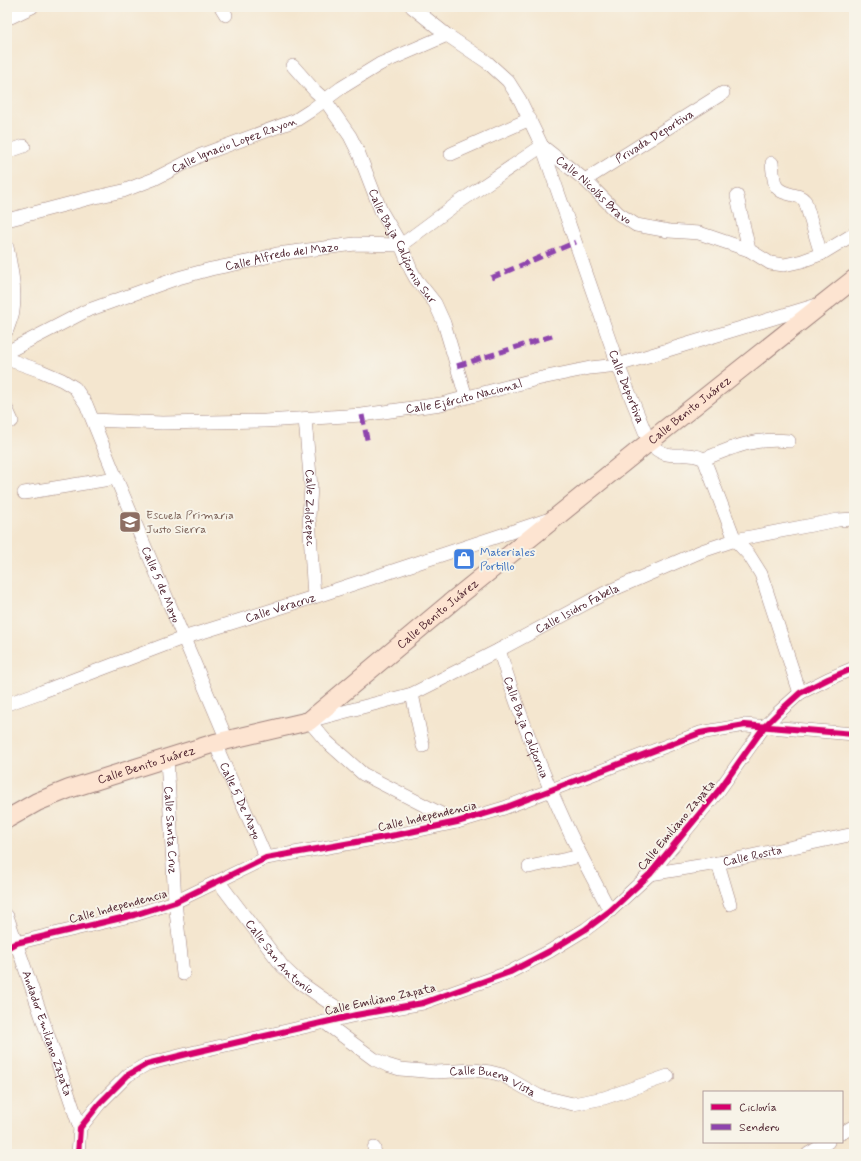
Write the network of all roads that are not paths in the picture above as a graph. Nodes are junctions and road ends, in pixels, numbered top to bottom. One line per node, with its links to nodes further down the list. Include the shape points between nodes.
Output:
1 (32, 7): 3 (street)
2 (412, 7): 4 (street, Calle Nicolás Bravo)
3 (8, 19)
4 (447, 35): 7 (street, Calle Ignacio Lopez Rayon, via 380,64); 8 (street, Calle Nicolás Bravo, via 487,62 508,82)
5 (293, 66): 7 (street, Calle Baja California Sur)
6 (723, 93): 14 (street, Privada Deportiva)
7 (325, 100): 16 (street, Calle Ignacio Lopez Rayon, via 296,120 201,155 154,179 123,191); 18 (street, Calle Baja California Sur, via 350,136 381,211)
8 (530, 119): 10 (street, Calle Nicolás Bravo); 12 (street)
9 (24, 146): 11 (street)
10 (542, 146): 14 (street, Calle Nicolás Bravo); 18 (street); 27 (street, Calle Deportiva)
11 (7, 152)
12 (451, 154)
13 (772, 163): 21 (street, via 776,186 782,192 799,196 805,201)
14 (585, 180): 20 (street, Calle Nicolás Bravo, via 619,214 636,225 699,234)
15 (738, 196): 20 (street)
16 (7, 220)
17 (854, 234): 21 (street, Calle Nicolás Bravo)
18 (401, 245): 25 (street, Calle Alfredo del Mazo, via 355,244 277,254 211,269 86,311); 28 (street, Calle Baja California Sur, via 411,270 435,303 444,323)
19 (7, 247): 24 (street, via 13,290 13,311)
20 (748, 250): 21 (street, Calle Nicolás Bravo, via 770,263 784,265)
21 (821, 254)
22 (854, 279): 23 (main road, Calle Benito Juárez)
23 (824, 303): 27 (street, Calle Ejército Nacional); 31 (main road, Calle Benito Juárez)
24 (7, 330)
25 (7, 352)
26 (7, 359): 30 (street, Calle 5 de Mayo, via 41,371 75,388)
27 (618, 365): 28 (street, Calle Ejército Nacional, via 537,378); 31 (street, Calle Deportiva)
28 (466, 397): 29 (street, Calle Ejército Nacional, via 441,404 362,415)
29 (305, 419): 30 (street, Calle Ejército Nacional, via 266,422); 39 (street, Calle Zolotepec, via 311,487 309,516)
30 (93, 420): 34 (street, Calle 5 de Mayo)
31 (649, 442): 33 (street, via 665,454 693,455); 36 (main road, Calle Benito Juárez)
32 (790, 442): 33 (street, via 758,441 736,446)
33 (704, 459): 38 (street)
34 (116, 478): 35 (street); 40 (street, Calle 5 de Mayo)
35 (24, 493)
36 (557, 517): 39 (street, Calle Veracruz); 46 (main road, Calle Benito Juárez)
37 (854, 518): 38 (street, Calle Isidro Fabela)
38 (735, 540): 41 (street, Calle Isidro Fabela, via 702,551 605,593); 43 (street, via 749,555 761,574)
39 (314, 597): 40 (street, Calle Veracruz)
40 (183, 638): 45 (street, Calle Veracruz); 49 (street, Calle 5 de Mayo)
41 (499, 650): 44 (street, Calle Isidro Fabela); 52 (street, Calle Baja California, via 511,690)
42 (854, 668): 43 (street, Calle Emiliano Zapata)
43 (800, 693): 47 (street, Calle Emiliano Zapata)
44 (412, 694): 46 (street, Calle Isidro Fabela); 50 (street)
45 (7, 704)
46 (309, 721): 49 (main road, Calle Benito Juárez); 54 (street, via 326,741 363,774)
47 (764, 728): 48 (street, Calle Independencia); 52 (street, Calle Independencia, via 745,726 700,733); 60 (street, Calle Emiliano Zapata, via 720,789)
48 (854, 734)
49 (221, 742): 51 (main road, Calle Benito Juárez); 57 (street, Calle 5 De Mayo, via 235,790)
50 (424, 746)
51 (167, 758): 53 (main road, Calle Benito Juárez, via 68,789 37,802); 62 (street, Calle Santa Cruz)
52 (551, 790): 54 (street, Calle Independencia); 56 (street, Calle Baja California)
53 (7, 819)
54 (457, 822): 57 (street, Calle Independencia, via 396,836)
55 (854, 834): 58 (street, Calle Rosita)
56 (581, 856): 59 (street); 64 (street, Calle Baja California)
57 (266, 858): 61 (street, Calle Independencia)
58 (718, 863): 60 (street, Calle Rosita); 63 (street)
59 (529, 867)
60 (650, 874): 64 (street, Calle Emiliano Zapata)
61 (218, 881): 62 (street, Calle Independencia); 68 (street, Calle San Antonio, via 283,967 325,1000)
62 (175, 902): 66 (street, Calle Independencia, via 134,915); 67 (street, Calle Santa Cruz)
63 (730, 904)
64 (610, 911): 68 (street, Calle Emiliano Zapata, via 550,951 510,972 423,1003)
65 (7, 916): 66 (street, Andador Emiliano Zapata)
66 (11, 945): 72 (street, Andador Emiliano Zapata)
67 (183, 974)
68 (356, 1015): 69 (street, Calle Emiliano Zapata)
69 (324, 1022): 70 (street, Calle Buena Vista, via 374,1059 387,1064 436,1072 490,1072 502,1075 539,1096 573,1104 604,1098); 72 (street, Calle Emiliano Zapata, via 147,1064 128,1075)
70 (668, 1076)
71 (854, 1126): 73 (street)
72 (80, 1128): 75 (street)
73 (843, 1132)
74 (826, 1143): 76 (street)
75 (78, 1154)
76 (808, 1154)

